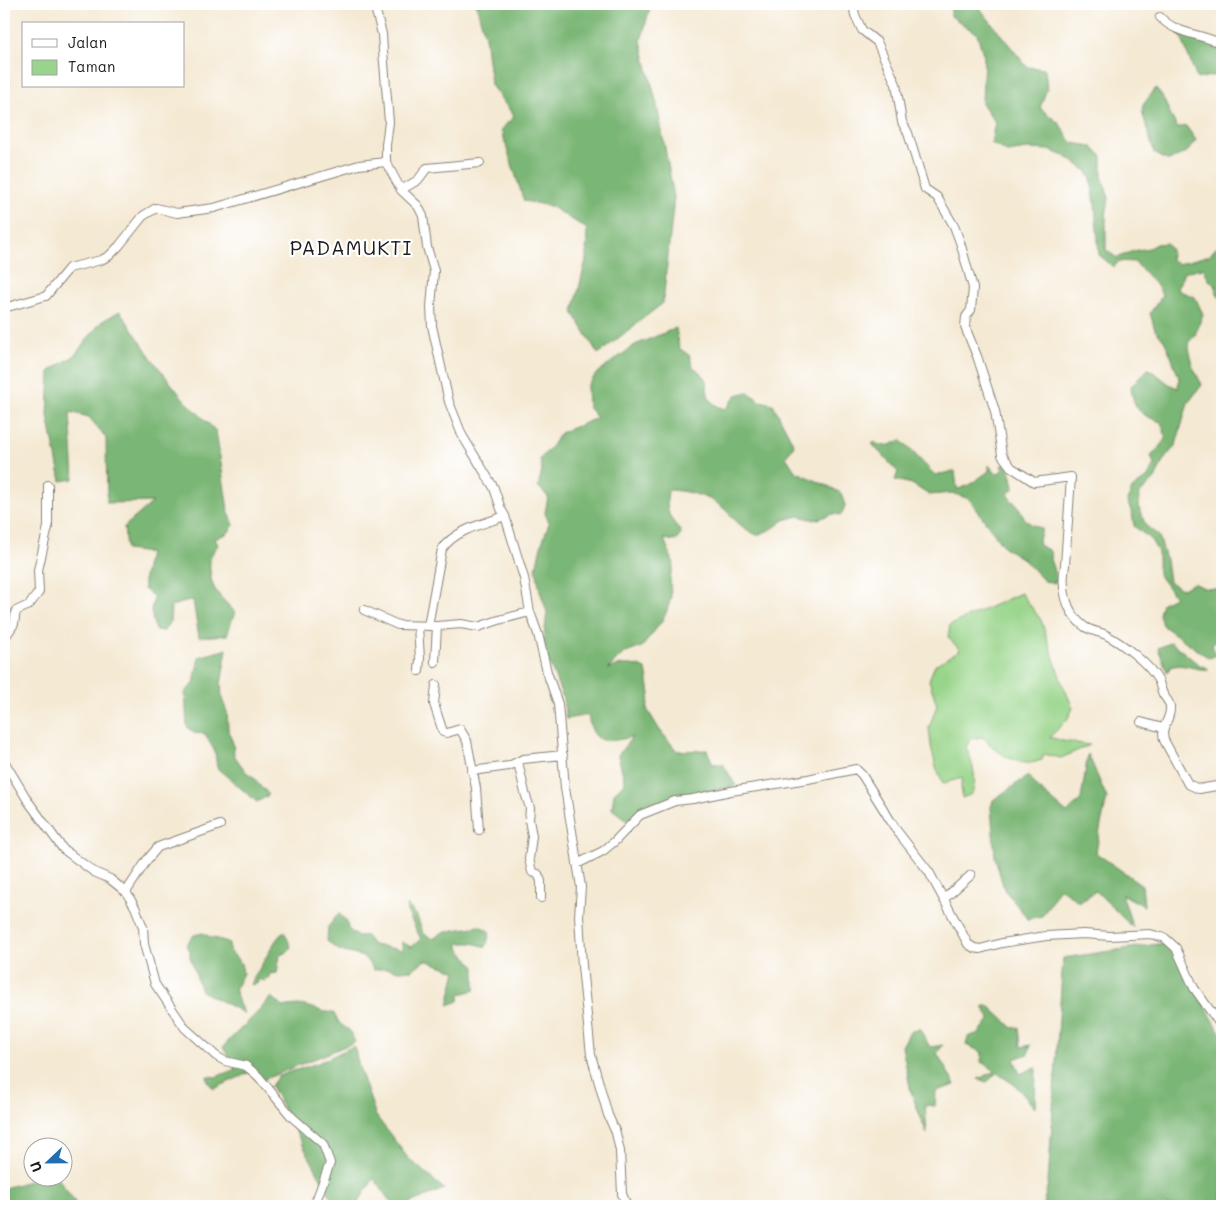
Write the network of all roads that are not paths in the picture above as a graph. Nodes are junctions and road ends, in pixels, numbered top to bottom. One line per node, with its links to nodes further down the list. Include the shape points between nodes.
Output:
1 (374, 4): 5 (street, via 382,34 388,122)
2 (853, 4): 21 (street, via 862,30 877,42 896,84 902,122 925,189 937,197 960,242 973,288 965,327 995,411 1002,455 1011,467 1034,482 1070,476 1062,576 1064,596 1072,614 1085,627 1116,641 1152,672 1170,707)
3 (1160, 17): 4 (street, via 1172,28)
4 (1222, 44)
5 (386, 162): 7 (street); 8 (street, via 359,165 214,208 177,213 156,208 142,216 109,256 69,268 46,296)
6 (480, 163): 7 (street, via 427,168 418,180)
7 (401, 190): 10 (street, via 418,206 423,216 434,271 432,326 449,402 462,435 494,488)
8 (4, 308)
9 (48, 485): 16 (street, via 48,527 38,570 39,592 29,605 16,611 14,624)
10 (505, 516): 12 (street, via 524,578); 14 (street, via 448,540 442,549)
11 (364, 610): 13 (street, via 396,625)
12 (530, 612): 15 (street, via 478,627 461,624); 22 (street, via 558,704)
13 (418, 626): 14 (street); 18 (street)
14 (428, 626): 15 (street)
15 (437, 626): 17 (street)
16 (4, 640)
17 (435, 662)
18 (419, 670)
19 (436, 685): 25 (street, via 434,704 443,732 462,730)
20 (1141, 722): 21 (street)
21 (1163, 728): 26 (street, via 1164,740 1188,784 1199,789)
22 (562, 755): 24 (street); 29 (street)
23 (4, 761): 31 (street, via 63,849)
24 (518, 762): 25 (street); 32 (street, via 530,807 532,836 529,861 532,872 541,880)
25 (472, 771): 28 (street, via 477,790)
26 (1222, 785)
27 (220, 825): 31 (street, via 158,847)
28 (479, 830)
29 (577, 864): 33 (street, via 616,841 640,815 674,800 808,780 856,769 929,872); 36 (street, via 591,1055 616,1133 622,1194)
30 (971, 876): 33 (street)
31 (126, 892): 35 (street, via 142,927 155,984 185,1028 216,1056 252,1071 292,1117 323,1144 330,1162)
32 (541, 898)
33 (944, 899): 34 (street, via 968,944 974,948 1046,936 1150,934 1164,938 1176,948 1194,988)
34 (1222, 1027)
35 (316, 1206)
36 (627, 1206)

